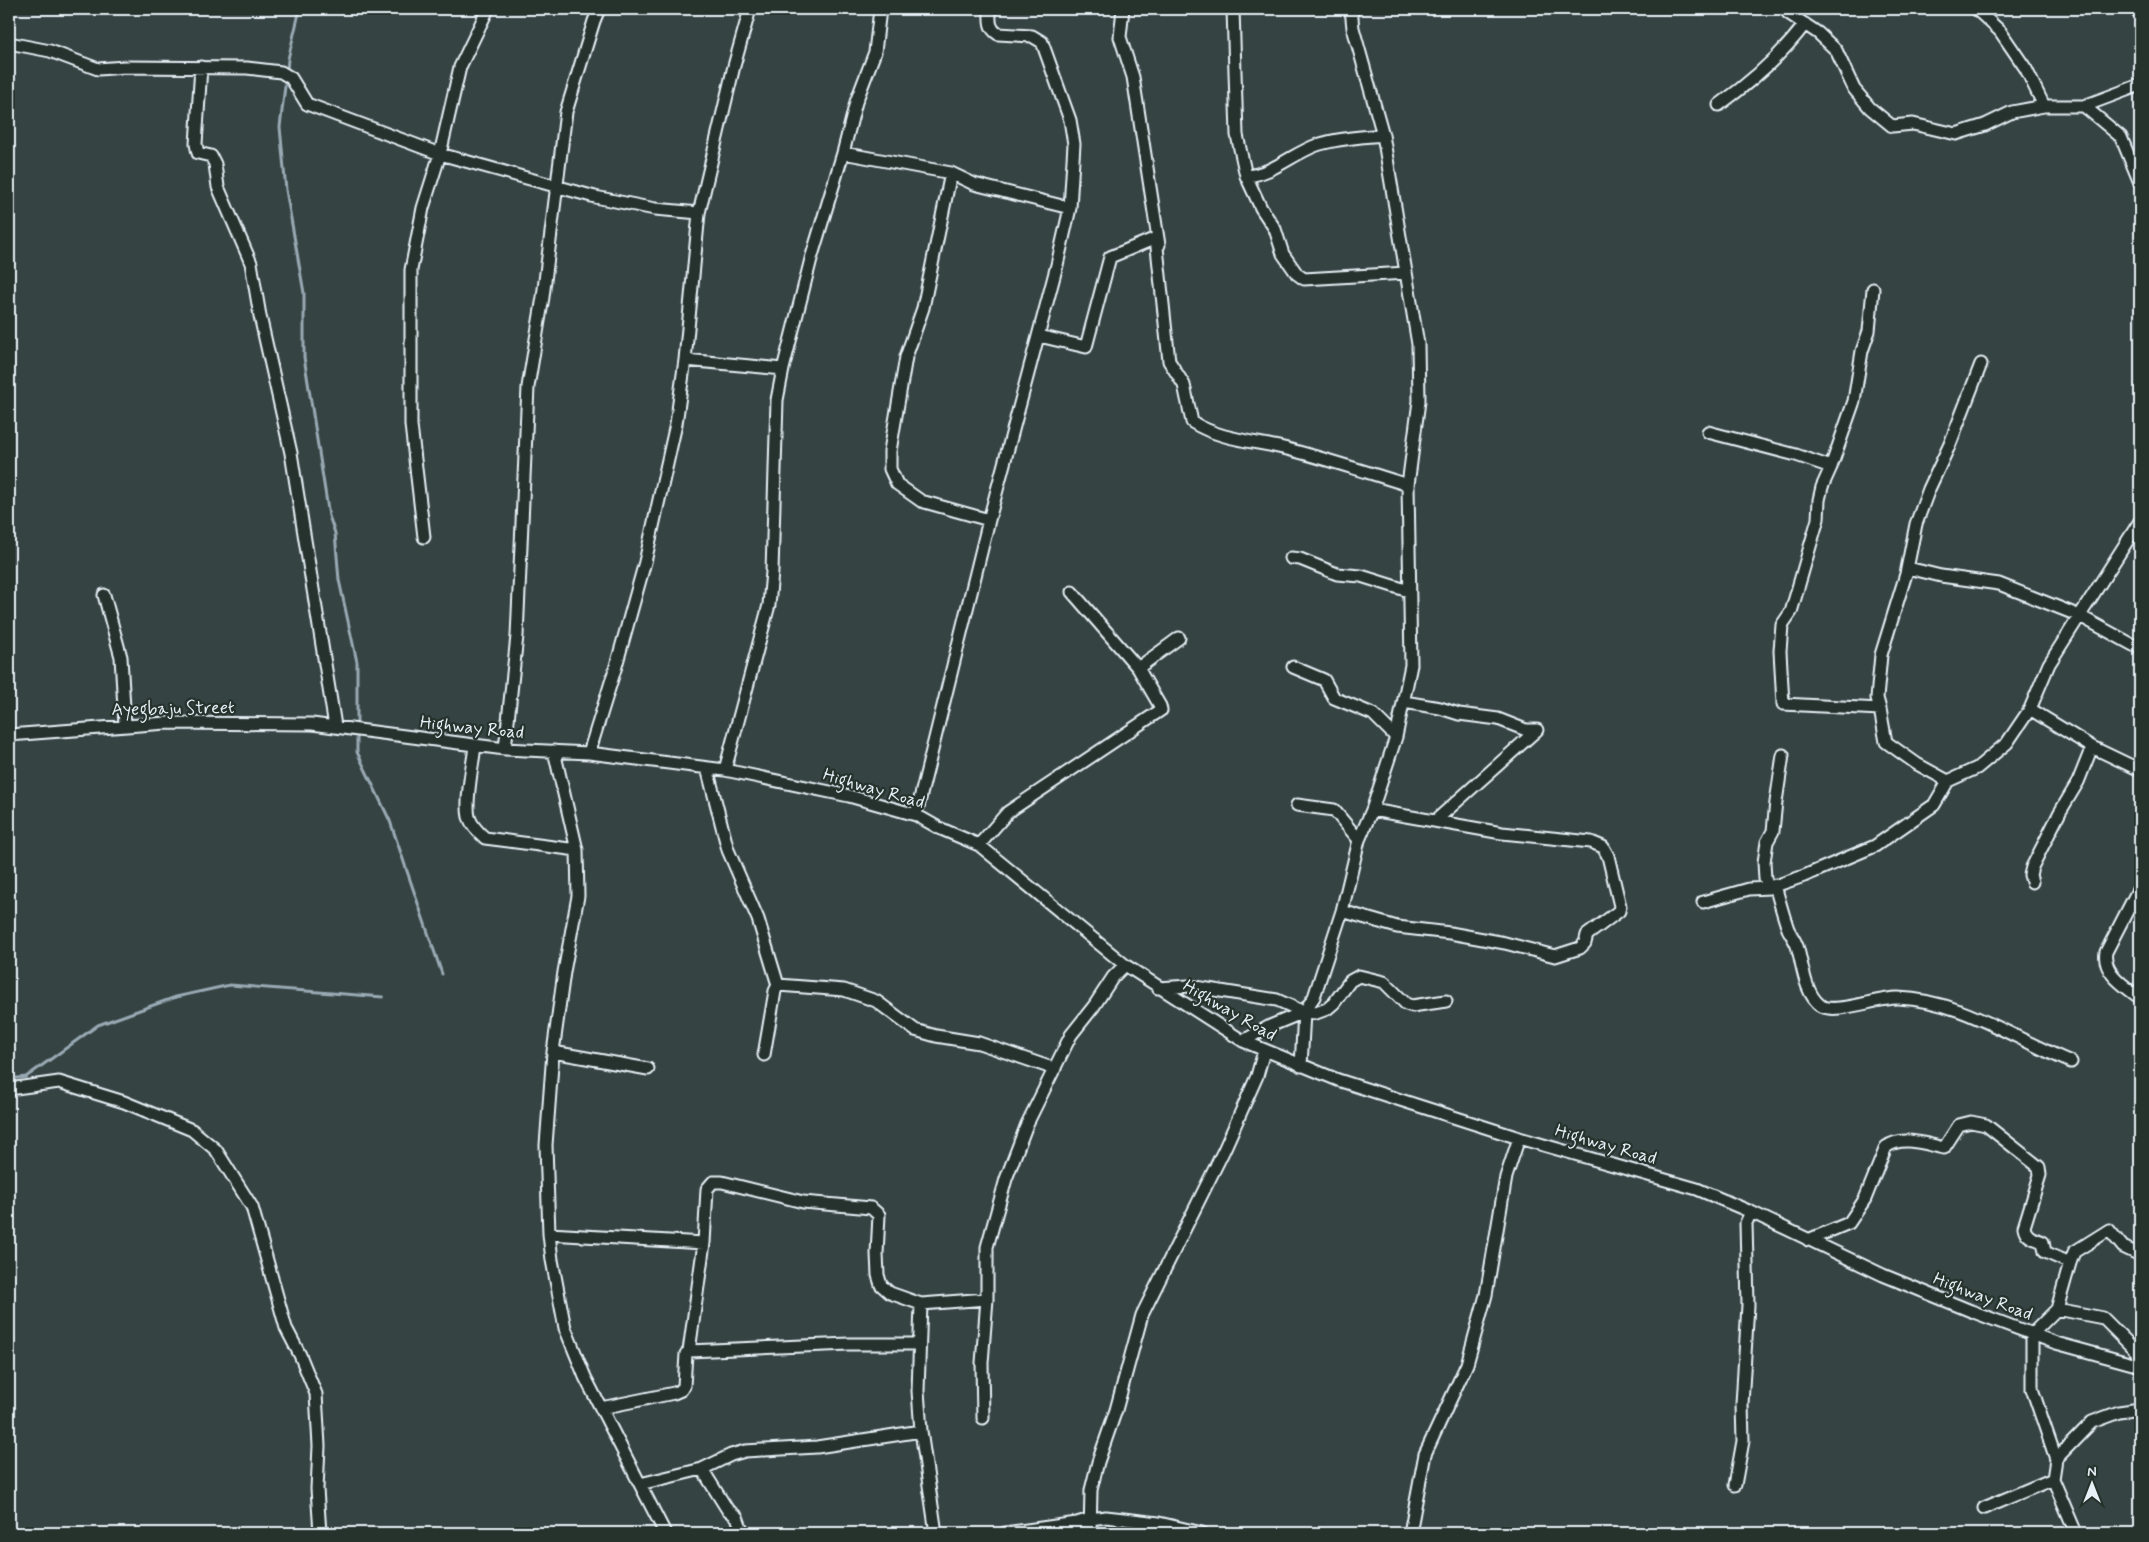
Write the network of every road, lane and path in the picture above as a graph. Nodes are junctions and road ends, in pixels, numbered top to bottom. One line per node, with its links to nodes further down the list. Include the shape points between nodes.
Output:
1 (488, 9): 20 (street, via 460,67)
2 (600, 9): 24 (street, via 566,112)
3 (750, 9): 26 (street)
4 (880, 9): 19 (street, via 875,52 856,102)
5 (990, 9): 25 (street, via 993,31 1032,36 1042,42 1060,90 1074,144)
6 (1123, 9): 32 (street, via 1120,37 1137,101 1164,268)
7 (1233, 9): 22 (street, via 1237,135)
8 (1351, 9): 18 (street, via 1353,28)
9 (1785, 9): 11 (street)
10 (1976, 9): 16 (street, via 2000,31 2026,69)
11 (1805, 24): 15 (street, via 1793,41 1753,80); 16 (street, via 1836,50 1854,89 1892,126 1913,124 1956,134 2012,112)
12 (9, 43): 13 (street, via 50,51 98,69)
13 (201, 67): 20 (street, via 247,68 286,75 307,104); 54 (street, via 196,144 198,153 211,156 215,164 218,187 251,263 292,453)
14 (2140, 85): 17 (street)
15 (1719, 105)
16 (2044, 106): 17 (street)
17 (2084, 106): 23 (street, via 2121,137)
18 (1384, 135): 22 (street, via 1317,146 1260,175); 27 (street)
19 (843, 153): 21 (street); 33 (street)
20 (440, 154): 24 (street); 39 (street, via 423,208 411,270 411,426)
21 (950, 173): 25 (street, via 974,184); 37 (street, via 923,308 906,358 890,451 890,469 897,484 921,501)
22 (1246, 176): 27 (street, via 1275,229 1283,254 1304,279)
23 (2140, 183)
24 (557, 186): 26 (street, via 655,209); 60 (street, via 528,387 517,636)
25 (1070, 208): 29 (street)
26 (699, 212): 30 (street)
27 (1406, 273): 36 (street, via 1418,344 1419,402)
28 (1873, 289): 35 (street, via 1869,331 1862,351 1854,402)
29 (1039, 336): 32 (street, via 1086,347 1110,257 1156,238 1168,361); 37 (street)
30 (685, 360): 33 (street); 62 (street, via 676,424 645,562)
31 (1981, 364): 41 (street, via 1916,524)
32 (1174, 368): 36 (street, via 1184,384 1192,422 1207,431 1290,450)
33 (783, 369): 65 (street, via 777,400 769,605)
34 (1708, 432): 35 (street)
35 (1831, 467): 51 (street, via 1822,487 1818,519 1791,612 1782,625 1780,680 1783,704)
36 (1408, 485): 42 (street)
37 (990, 520): 70 (street)
38 (2140, 521): 45 (street)
39 (424, 537)
40 (1291, 558): 42 (street, via 1338,574 1361,576)
41 (1908, 568): 45 (street, via 1999,584); 51 (street, via 1881,655 1877,698)
42 (1409, 590): 50 (street, via 1411,666)
43 (1072, 592): 49 (street)
44 (104, 595): 53 (street, via 121,657)
45 (2080, 616): 47 (street); 52 (street, via 2049,664)
46 (1179, 638): 49 (street)
47 (2140, 646)
48 (1293, 667): 57 (street, via 1324,680 1334,698 1373,714)
49 (1138, 668): 73 (street, via 1160,706 1158,713 1008,812)
50 (1404, 702): 57 (street); 71 (street, via 1498,719 1526,730 1536,730)
51 (1880, 709): 67 (street, via 1886,742 1917,764)
52 (2030, 709): 59 (street); 67 (street, via 2007,743 1977,768)
53 (125, 726): 54 (street, Ayegbaju Street, via 166,723); 56 (street, Ayegbaju Street)
54 (337, 726): 55 (street, Ayegbaju Street)
55 (373, 733): 58 (street, Highway Road)
56 (9, 735)
57 (1396, 737): 69 (street)
58 (474, 746): 60 (street, Highway Road); 74 (street, via 469,816 475,829 485,838)
59 (2092, 747): 66 (street); 75 (street, via 2078,782 2032,867)
60 (505, 750): 61 (street, Highway Road)
61 (554, 751): 62 (street, Highway Road); 74 (street)
62 (589, 753): 64 (street, Highway Road)
63 (1784, 755): 76 (street, via 1773,831 1767,842 1764,862 1764,879)
64 (707, 768): 65 (street, Highway Road); 81 (street, via 728,850 758,919)
65 (726, 770): 70 (street, Highway Road, via 849,796)
66 (2140, 770)
67 (1948, 780): 76 (street, via 1934,805 1875,846)
68 (1297, 805): 72 (street, via 1334,810)
69 (1372, 810): 71 (street); 72 (street)
70 (916, 815): 73 (street, Highway Road)
71 (1435, 820): 79 (street, via 1502,833 1591,842 1603,847 1620,901 1618,911 1587,935 1580,948 1555,956 1459,934 1397,927)
72 (1359, 840): 79 (street)
73 (979, 845): 80 (street, Highway Road)
74 (577, 850): 88 (street, via 578,896)
75 (2032, 882)
76 (1772, 886): 78 (street, via 1749,888); 90 (street, via 1796,944 1810,993 1822,1007 1831,1009 1881,998 1931,1003 1984,1020)
77 (2140, 886): 83 (street, via 2104,961 2108,970)
78 (1703, 902)
79 (1342, 911): 85 (street, via 1314,997)
80 (1125, 965): 82 (street, Highway Road); 93 (street, via 1071,1035)
81 (778, 985): 89 (street); 93 (street, via 844,990 876,1001 915,1030 979,1043)
82 (1158, 988): 85 (street, via 1188,986 1277,1000); 86 (street, Highway Road)
83 (2140, 998)
84 (1446, 1001): 85 (street, via 1412,1006 1384,982 1359,976 1350,981 1327,1009 1316,1013)
85 (1304, 1012): 86 (street); 91 (street)
86 (1244, 1041): 87 (street, Highway Road)
87 (1264, 1051): 91 (street, Highway Road); 120 (street, via 1257,1076 1224,1150 1142,1315 1091,1490)
88 (553, 1052): 92 (street); 97 (street, via 546,1145)
89 (764, 1055)
90 (2071, 1062)
91 (1301, 1066): 95 (street, Highway Road)
92 (648, 1069)
93 (1055, 1069): 102 (street, via 1027,1124 1006,1179 987,1247)
94 (9, 1089): 121 (street, via 58,1082 124,1102 192,1130 216,1150 252,1207 286,1328 316,1394)
95 (1519, 1138): 96 (street, Highway Road, via 1697,1189); 128 (street, via 1506,1176 1486,1295 1467,1364 1425,1454)
96 (1751, 1212): 98 (street, Highway Road); 118 (street, via 1746,1223 1748,1305 1743,1441)
97 (549, 1234): 99 (street); 110 (street, via 565,1328)
98 (1808, 1240): 101 (street, via 1849,1224 1865,1199 1886,1147 1892,1142 1901,1140 1944,1148 1959,1125 1970,1122 1986,1125 2039,1166 2040,1175 2025,1232 2028,1237 2043,1242 2045,1252); 105 (street, Highway Road, via 1883,1275)
99 (704, 1244): 103 (street, via 707,1189 713,1182 803,1202 871,1208 879,1215 877,1254 881,1285 890,1293); 108 (street)
100 (2140, 1255): 101 (street, via 2123,1247 2109,1230 2074,1252)
101 (2070, 1263): 104 (street)
102 (987, 1299): 103 (street); 112 (street, via 982,1363)
103 (921, 1304): 106 (street)
104 (2058, 1309): 105 (street); 107 (street, via 2103,1318)
105 (2032, 1334): 109 (street, Highway Road); 114 (street, via 2032,1389)
106 (918, 1344): 108 (street); 113 (street)
107 (2139, 1350): 109 (street)
108 (689, 1351): 110 (street, via 681,1390)
109 (2140, 1366)
110 (601, 1408): 117 (street)
111 (2140, 1409): 114 (street, via 2119,1412 2092,1422)
112 (983, 1418)
113 (921, 1431): 115 (street, via 817,1447 745,1451); 124 (street)
114 (2056, 1459): 116 (street)
115 (702, 1469): 117 (street); 123 (street, via 727,1509 737,1517)
116 (2053, 1479): 119 (street); 129 (street)
117 (640, 1484): 122 (street)
118 (1735, 1485)
119 (1984, 1508)
120 (1090, 1519): 125 (street, via 1078,1524); 126 (street); 127 (street, via 1106,1517 1159,1523)
121 (320, 1533)
122 (665, 1533)
123 (742, 1533)
124 (936, 1533)
125 (1005, 1533)
126 (1090, 1533)
127 (1202, 1533)
128 (1410, 1533)
129 (2076, 1533)

